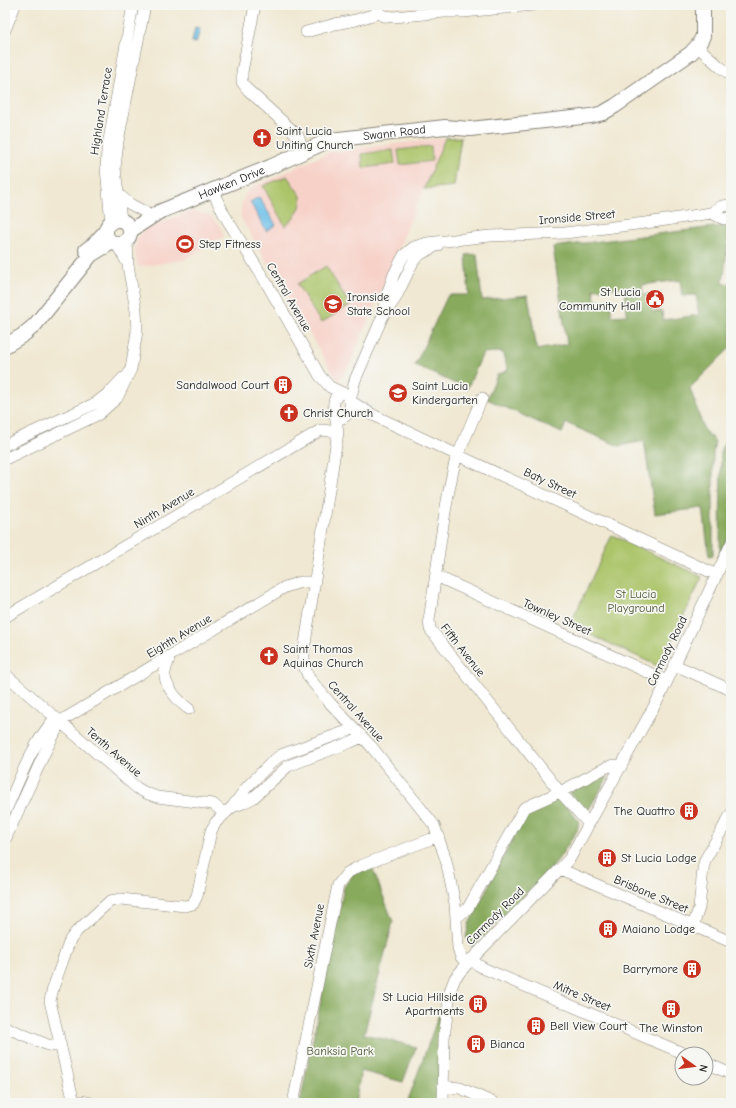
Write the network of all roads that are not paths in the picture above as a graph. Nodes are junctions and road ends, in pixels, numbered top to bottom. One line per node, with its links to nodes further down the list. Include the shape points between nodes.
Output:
1 (15, 5): 10 (street)
2 (133, 5): 22 (street, Highland Terrace, via 107,151 106,168)
3 (145, 5): 16 (street, Highland Terrace, via 118,141 115,168)
4 (255, 5): 14 (street, via 242,82 298,136)
5 (463, 5): 9 (street)
6 (534, 5): 9 (street)
7 (378, 9): 9 (street, via 384,16 394,18); 11 (street, via 356,20)
8 (702, 11): 12 (main road, Swann Road)
9 (444, 12)
10 (5, 30)
11 (306, 32)
12 (692, 47): 13 (street); 14 (main road, Swann Road, via 600,104 469,120 444,127 338,139)
13 (731, 74)
14 (304, 152): 15 (main road, Hawken Drive)
15 (212, 190): 19 (main road, Hawken Drive); 26 (street, Central Avenue)
16 (117, 193): 18 (street, Hawken Drive); 22 (street, Highland Terrace)
17 (731, 205): 20 (street, Ironside Street, via 722,206)
18 (145, 212): 19 (main road, Hawken Drive); 22 (main road, Hawken Drive, via 130,217)
19 (159, 212): 22 (main road, Hawken Drive)
20 (711, 213): 21 (street, Ironside Street, via 724,219); 27 (street, Ironside Street, via 565,233 494,235 420,245 410,249 404,255 391,282 382,318)
21 (731, 218)
22 (118, 231): 23 (main road, Hawken Drive, via 78,257 38,309); 24 (main road, Hawken Drive, via 91,256 35,325); 25 (street, Highland Terrace, via 128,265 136,311 137,331)
23 (5, 336)
24 (5, 346)
25 (132, 369): 32 (street, via 96,403); 34 (street, Highland Terrace, via 117,398 99,414)
26 (320, 376): 27 (street, Central Avenue, via 330,387); 29 (street, Central Avenue)
27 (346, 397): 29 (street, Central Avenue); 29 (street, Central Avenue, via 336,396); 30 (street, Baty Street)
28 (482, 398): 33 (street, Fifth Avenue)
29 (340, 412): 30 (street, Baty Street, via 357,411); 31 (street, Central Avenue)
30 (373, 415): 33 (street, Baty Street)
31 (338, 432): 38 (street, Central Avenue); 39 (street, Ninth Avenue, via 319,431)
32 (5, 446)
33 (458, 454): 36 (street, Baty Street); 37 (street, Fifth Avenue, via 450,482)
34 (5, 459)
35 (731, 544): 36 (street, Carmody Road)
36 (717, 575): 41 (street, Carmody Road)
37 (436, 576): 45 (street, Townley Street); 52 (street, Fifth Avenue, via 429,620 430,629)
38 (314, 582): 40 (street, Eighth Avenue, via 301,582 285,588); 49 (street, Central Avenue, via 304,669)
39 (5, 617)
40 (170, 656): 42 (street, Eighth Avenue); 44 (street)
41 (675, 665): 45 (street, Carmody Road); 46 (street)
42 (142, 672): 44 (street); 48 (street, Eighth Avenue)
43 (5, 674): 48 (street, Tenth Avenue)
44 (166, 680): 47 (street, via 177,700)
45 (667, 681): 51 (street, Carmody Road)
46 (731, 690)
47 (190, 709)
48 (58, 721): 53 (street, Tenth Avenue, via 142,792 157,797 213,804); 54 (street, Eighth Avenue, via 35,744); 58 (street)
49 (353, 728): 50 (street, Central Avenue); 53 (street, via 277,758)
50 (362, 737): 53 (street, via 288,766 253,798); 57 (street, Central Avenue, via 428,815)
51 (621, 766): 52 (street, Carmody Road, via 607,767); 56 (street, Carmody Road)
52 (560, 792): 56 (street, Fifth Avenue); 60 (street, Carmody Road, via 524,808 468,908)
53 (228, 810): 65 (street, via 211,831 193,904 185,906 112,900 72,938 67,946 50,1001)
54 (5, 812)
55 (731, 814): 61 (street, via 705,860 699,908)
56 (589, 824): 59 (street, Carmody Road, via 570,858)
57 (439, 836): 60 (street, Central Avenue); 72 (street, Sixth Avenue, via 360,866 347,873 338,885)
58 (5, 840)
59 (560, 869): 61 (street, Brisbane Street); 63 (street, Carmody Road)
60 (456, 918): 63 (street, Central Avenue, via 458,948 462,957)
61 (692, 926): 62 (street, Brisbane Street)
62 (731, 942)
63 (469, 961): 66 (street, Mitre Street); 69 (street, Carmody Road, via 455,978 450,991 444,1038)
64 (5, 1027): 65 (street, via 48,1045)
65 (60, 1044): 70 (street)
66 (674, 1049)
67 (714, 1067): 68 (street)
68 (731, 1074)
69 (443, 1086): 73 (street, Carmody Road); 74 (street, via 460,1088)
70 (74, 1103): 71 (street)
71 (91, 1103)
72 (293, 1103)
73 (443, 1103)
74 (494, 1103)

